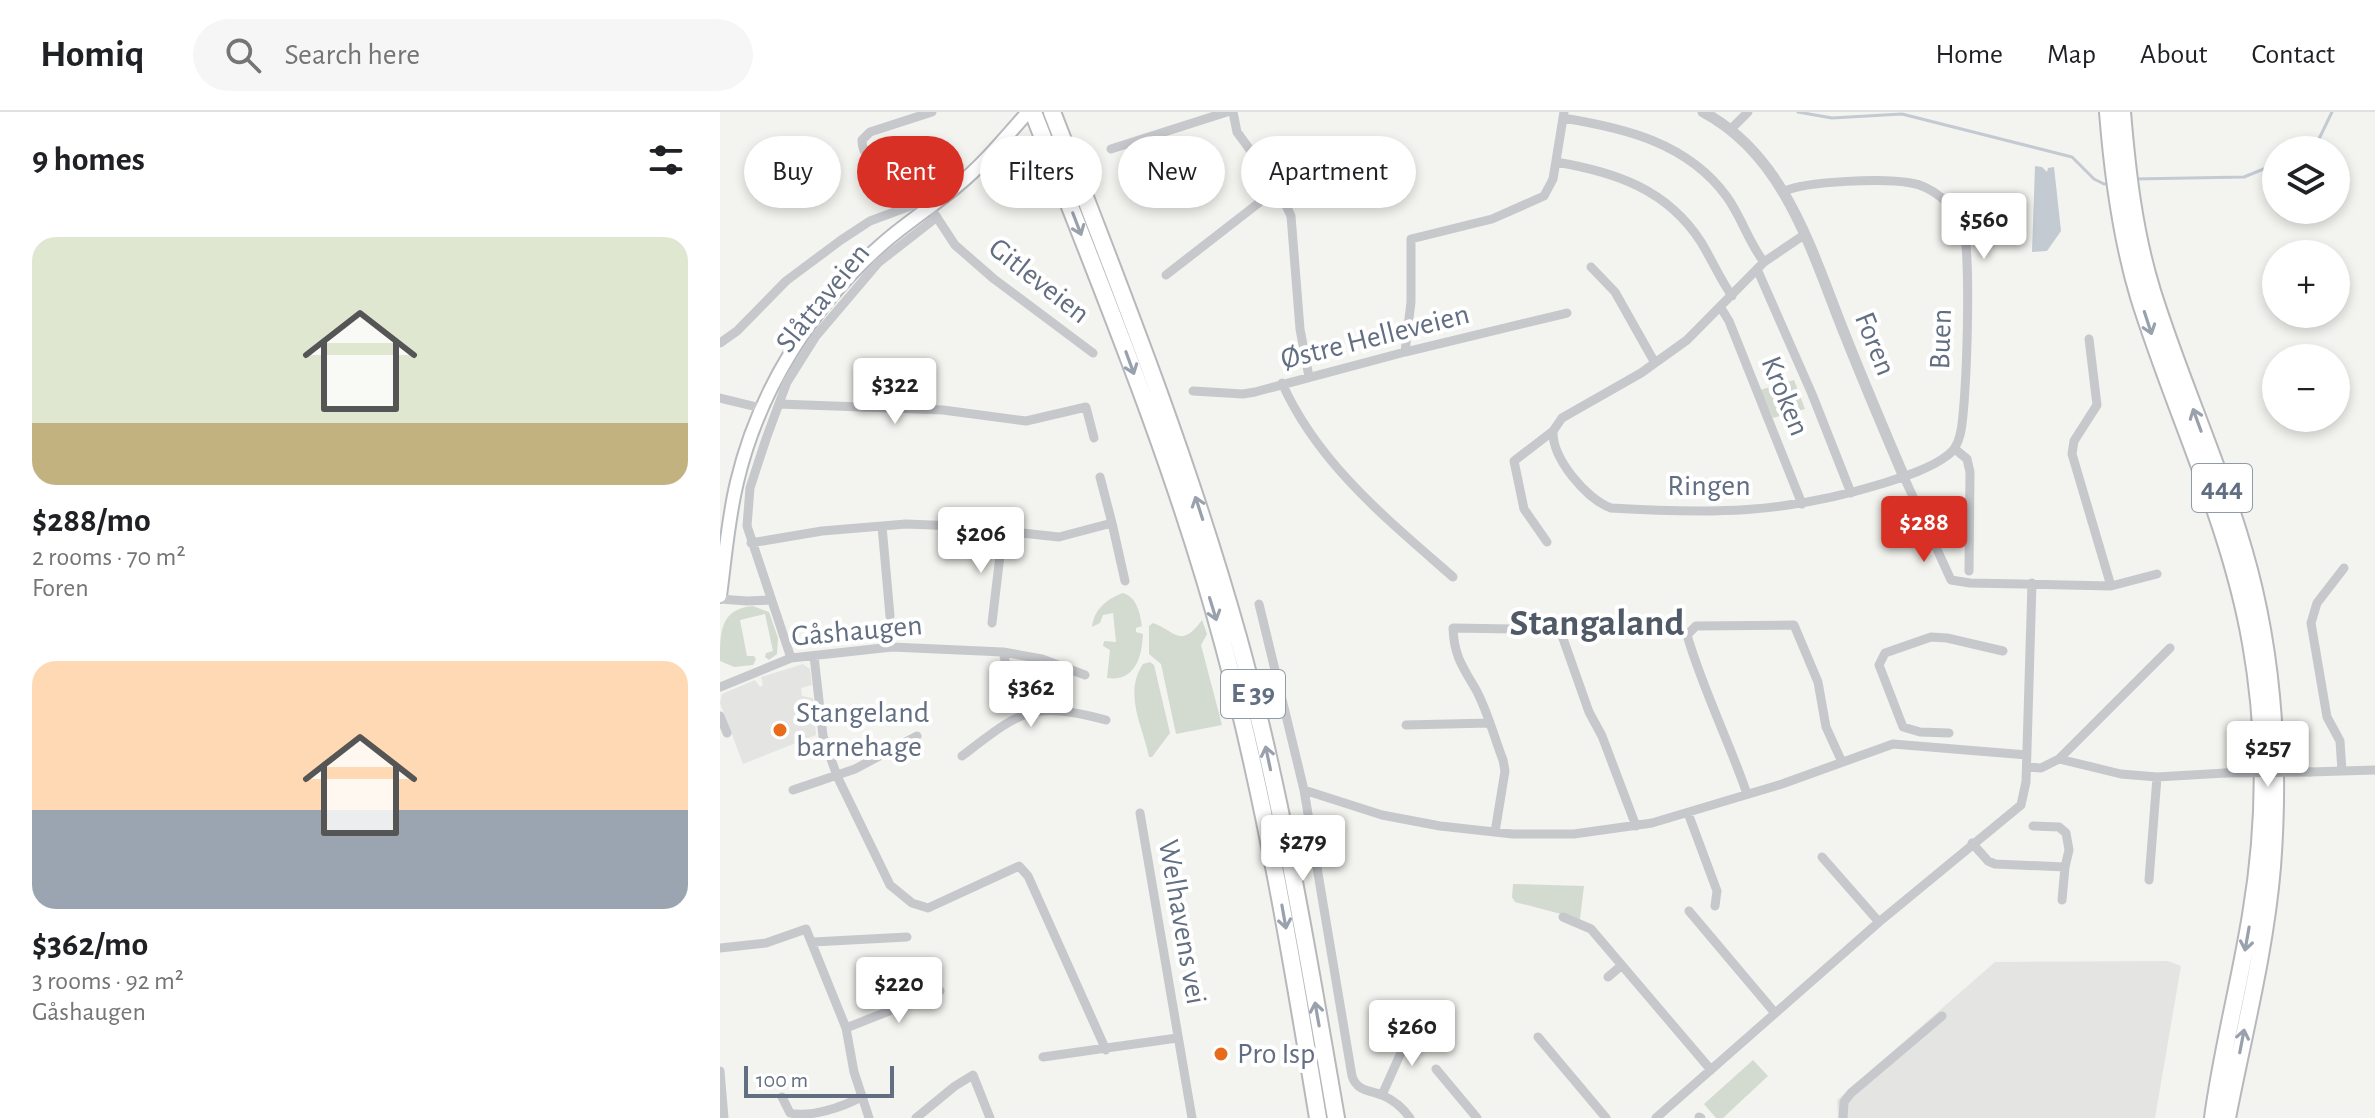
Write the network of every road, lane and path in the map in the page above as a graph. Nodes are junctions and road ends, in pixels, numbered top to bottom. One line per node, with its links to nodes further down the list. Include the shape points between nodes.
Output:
1 (932, 112): 29 (street, via 870,132 862,140 869,158 913,205 870,221 841,240 786,281)
2 (1029, 112): 19 (main road); 129 (highway, E 39, one-way to 129, via 1116,323 1171,474 1222,641 1280,894)
3 (1052, 112): 130 (highway, E 39, one-way to 3, via 1293,876 1239,640 1186,469)
4 (1227, 112): 14 (street)
5 (1233, 112): 12 (street)
6 (1703, 112): 11 (street, Foren)
7 (1748, 112): 11 (street)
8 (2108, 112): 13 (highway, 444)
9 (2122, 112): 13 (highway, 444)
10 (1564, 115): 15 (street); 22 (street, via 1642,136 1695,163 1728,198)
11 (1731, 129): 16 (street, Foren)
12 (1241, 137)
13 (2118, 148): 20 (highway, 444)
14 (1111, 149)
15 (1556, 162): 25 (street, via 1625,178 1664,201 1700,240); 30 (street, via 1550,187 1532,203 1411,239)
16 (1784, 191): 21 (street, Foren); 41 (street, Buen, via 1811,183 1912,183 1935,193 1963,224 1965,365)
17 (1252, 208): 24 (street)
18 (1287, 208): 33 (street)
19 (933, 212): 31 (street, Gitleveien, via 955,245); 37 (street, Slåttaveien, via 842,303 797,365); 38 (main road, via 880,246 832,294 800,337)
20 (2128, 219): 136 (highway, 444, one-way to 136, via 2144,310 2233,562 2257,687 2262,778 2258,868); 137 (highway, 444, one-way to 20, via 2271,870 2271,693 2254,589 2237,529)
21 (1804, 235): 22 (street); 43 (street, Foren)
22 (1761, 266): 25 (street); 44 (street)
23 (1591, 267): 32 (street, via 1615,292)
24 (1166, 275)
25 (1732, 296): 26 (street)
26 (1721, 308): 32 (street); 45 (street, Kroken)
27 (1567, 313): 30 (street, Østre Helleveien)
28 (2089, 339): 57 (street, via 2097,405 2074,441 2072,454)
29 (720, 342)
30 (1405, 352): 33 (street, Østre Helleveien)
31 (1093, 353)
32 (1655, 363): 39 (street, via 1562,418)
33 (1309, 377): 34 (street, Østre Helleveien)
34 (1282, 383): 35 (street, Østre Helleveien, via 1243,394); 54 (street, via 1345,480)
35 (1193, 391)
36 (720, 398): 38 (street)
37 (779, 404): 40 (street, via 943,410 1026,421 1086,407); 50 (street, Slåttaveien, via 750,488)
38 (761, 408): 58 (main road, via 737,480)
39 (1553, 431): 45 (street, Ringen, via 1556,452 1598,503 1611,508 1696,513); 49 (street, via 1514,461 1524,509)
40 (1094, 438)
41 (1955, 449): 43 (street); 52 (street, via 1967,459 1970,472)
42 (1100, 477): 46 (street)
43 (1904, 477): 44 (street, Ringen); 56 (street, Foren, via 1951,580)
44 (1851, 493): 45 (street, Ringen)
45 (1802, 504)
46 (1112, 523): 48 (street, via 1059,537); 55 (street)
47 (882, 526): 48 (street); 50 (street); 61 (street)
48 (1003, 530): 62 (street)
49 (1547, 542)
50 (751, 543): 59 (street, Slåttaveien)
51 (2344, 568): 84 (street, via 2317,603 2311,623 2327,717 2340,741)
52 (1969, 571)
53 (2157, 574): 57 (street)
54 (1453, 577)
55 (1125, 581)
56 (2032, 583): 57 (street); 78 (street)
57 (2111, 586)
58 (720, 597): 59 (street)
59 (771, 600): 67 (street, Slåttaveien)
60 (1259, 604): 88 (street)
61 (890, 616)
62 (992, 623)
63 (2170, 648): 80 (street)
64 (2003, 651): 76 (street, via 1931,637 1885,653 1879,661 1903,727)
65 (1003, 652): 66 (street, Gåshaugen, via 892,647); 68 (street, Gåshaugen); 70 (street)
66 (814, 656): 67 (street, Gåshaugen); 85 (street, via 823,736)
67 (791, 658): 69 (street, Gåshaugen)
68 (1085, 675)
69 (720, 687)
70 (1022, 713): 72 (street, via 1072,711); 79 (street)
71 (720, 716): 75 (street)
72 (1106, 720)
73 (1489, 723): 74 (street); 92 (street, via 1464,674 1453,628 1560,630); 94 (street, via 1505,771)
74 (1406, 725)
75 (727, 733)
76 (1949, 733)
77 (917, 736): 85 (street)
78 (2027, 755): 81 (street, via 1908,744); 82 (street)
79 (962, 756)
80 (2059, 759): 82 (street, via 2041,768); 86 (street)
81 (1842, 762): 89 (street); 89 (street, via 1794,625 1696,626 1687,635 1690,645)
82 (2027, 767): 95 (street, via 2021,805)
83 (2375, 770): 84 (street)
84 (2342, 771): 86 (street, bridge)
85 (837, 776): 87 (street); 116 (street, via 890,885 921,908 1019,866)
86 (2157, 777): 98 (street)
87 (793, 790)
88 (1304, 790): 94 (street, via 1382,815); 121 (street, via 1352,1076 1361,1089)
89 (1747, 794): 91 (street)
90 (1140, 813): 115 (street, Welhavens vei)
91 (1688, 813): 92 (street); 100 (street, via 1717,891)
92 (1636, 826): 94 (street, via 1574,834)
93 (2033, 826): 97 (street, via 2059,827 2066,833)
94 (1495, 832)
95 (1972, 843): 97 (street, via 1995,864); 103 (street)
96 (1822, 857): 103 (street)
97 (2065, 867): 99 (street)
98 (2149, 880)
99 (2062, 900)
100 (1715, 906)
101 (1689, 911): 110 (street)
102 (1563, 917): 107 (street, via 1591,929)
103 (1879, 922): 110 (street)
104 (907, 937): 105 (street)
105 (813, 942): 106 (street, via 806,929 766,943); 112 (street)
106 (720, 948)
107 (1621, 966): 108 (street); 119 (street)
108 (1608, 977)
109 (940, 991): 112 (street)
110 (1775, 1013): 119 (street)
111 (1942, 1016): 135 (street, via 1851,1093)
112 (846, 1028): 123 (street)
113 (1412, 1028): 121 (street)
114 (1538, 1037): 133 (street)
115 (1177, 1038): 116 (street, Welhavens vei); 128 (street, Welhavens vei)
116 (1106, 1050): 117 (street, Welhavens vei)
117 (1043, 1057)
118 (1436, 1069): 132 (street)
119 (1711, 1070): 134 (street)
120 (720, 1071): 124 (street)
121 (1382, 1095): 131 (street)
122 (782, 1097): 123 (street, via 790,1113 804,1117)
123 (861, 1097): 125 (street)
124 (724, 1118)
125 (869, 1118)
126 (916, 1118): 127 (street, via 973,1075)
127 (990, 1118)
128 (1192, 1118)
129 (1318, 1118)
130 (1336, 1118)
131 (1410, 1118)
132 (1477, 1118)
133 (1606, 1118)
134 (1656, 1118)
135 (1843, 1118)
136 (2213, 1118)
137 (2227, 1118)

